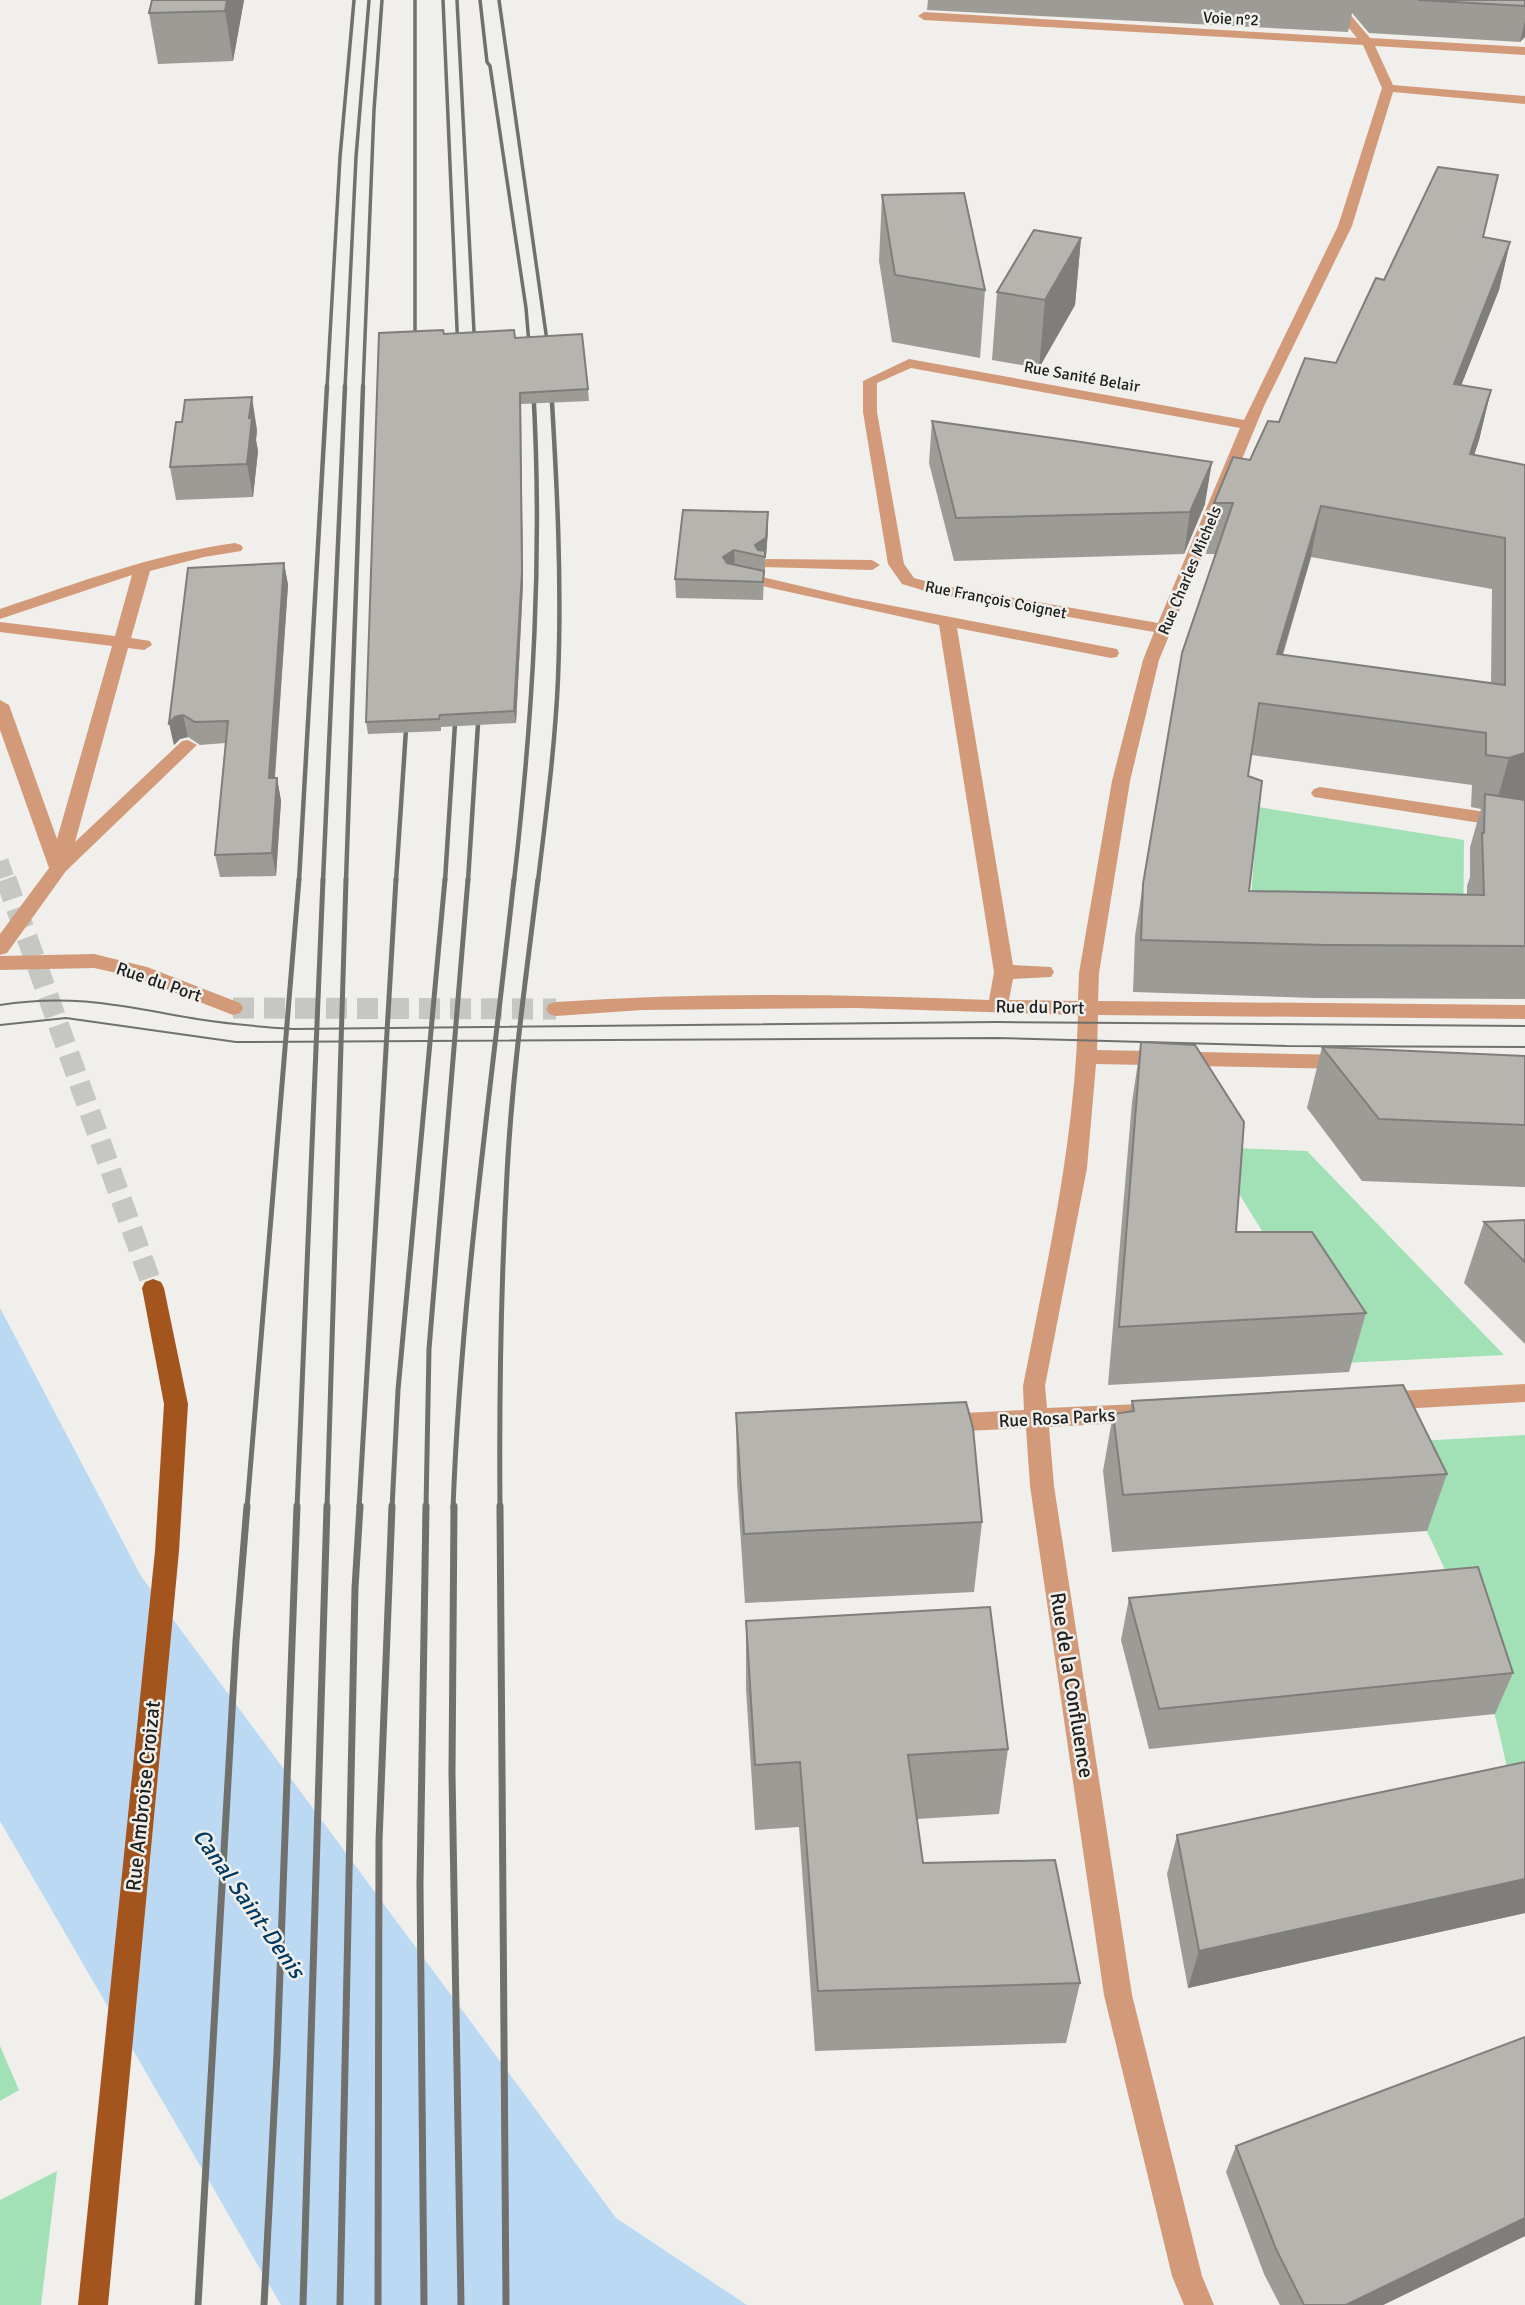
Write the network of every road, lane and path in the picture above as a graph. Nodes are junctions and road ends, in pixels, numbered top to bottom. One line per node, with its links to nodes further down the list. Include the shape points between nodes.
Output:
1 (1332, 0): 3 (street)
2 (925, 16): 3 (street, Voie n°2)
3 (1368, 44): 4 (street, Voie n°2); 5 (street)
4 (1525, 51)
5 (1388, 88): 6 (street); 8 (street, Rue Charles Michels, via 1345,226)
6 (1525, 100)
7 (909, 363): 8 (street, Rue Sanité Belair); 19 (street, Rue François Coignet, via 870,382 870,412 896,564 908,581)
8 (1249, 425): 19 (street, Rue Charles Michels)
9 (235, 548): 13 (street)
10 (217, 563): 13 (street)
11 (766, 564): 15 (street)
12 (872, 565): 15 (street)
13 (143, 566): 16 (street); 26 (street)
14 (734, 576): 15 (street)
15 (849, 583): 17 (street)
16 (0, 614)
17 (947, 620): 21 (street); 29 (street)
18 (0, 627): 20 (street)
19 (1164, 629): 33 (street, Rue Charles Michels, via 1151,660 1121,780 1089,973)
20 (144, 645)
21 (1111, 653)
22 (0, 705): 26 (street)
23 (188, 745): 26 (street)
24 (1320, 793): 25 (street)
25 (1525, 824)
26 (58, 867): 27 (street)
27 (0, 948)
28 (0, 963): 32 (street, Rue du Port, via 94,961 140,972)
29 (1004, 972): 30 (street); 31 (street)
30 (1044, 972)
31 (998, 1007): 33 (street, Rue du Port); 34 (street, Rue du Port, via 855,1000)
32 (233, 1008)
33 (1088, 1008): 35 (street, Rue du Port); 36 (street, Rue Charles Michels)
34 (556, 1009)
35 (1525, 1013)
36 (1087, 1058): 37 (street); 42 (street, Rue de la Confluence, via 1076,1168 1034,1386)
37 (1363, 1062)
38 (153, 1288): 44 (main road, Rue Ambroise Croizat, via 176,1404 165,1564)
39 (1525, 1393): 40 (street)
40 (1364, 1402)
41 (1158, 1412): 42 (street, Rue Rosa Parks)
42 (1036, 1419): 43 (street, Rue Rosa Parks); 45 (street, Rue de la Confluence, via 1042,1486 1118,1994 1187,2276)
43 (925, 1424)
44 (93, 2305)
45 (1199, 2305)

